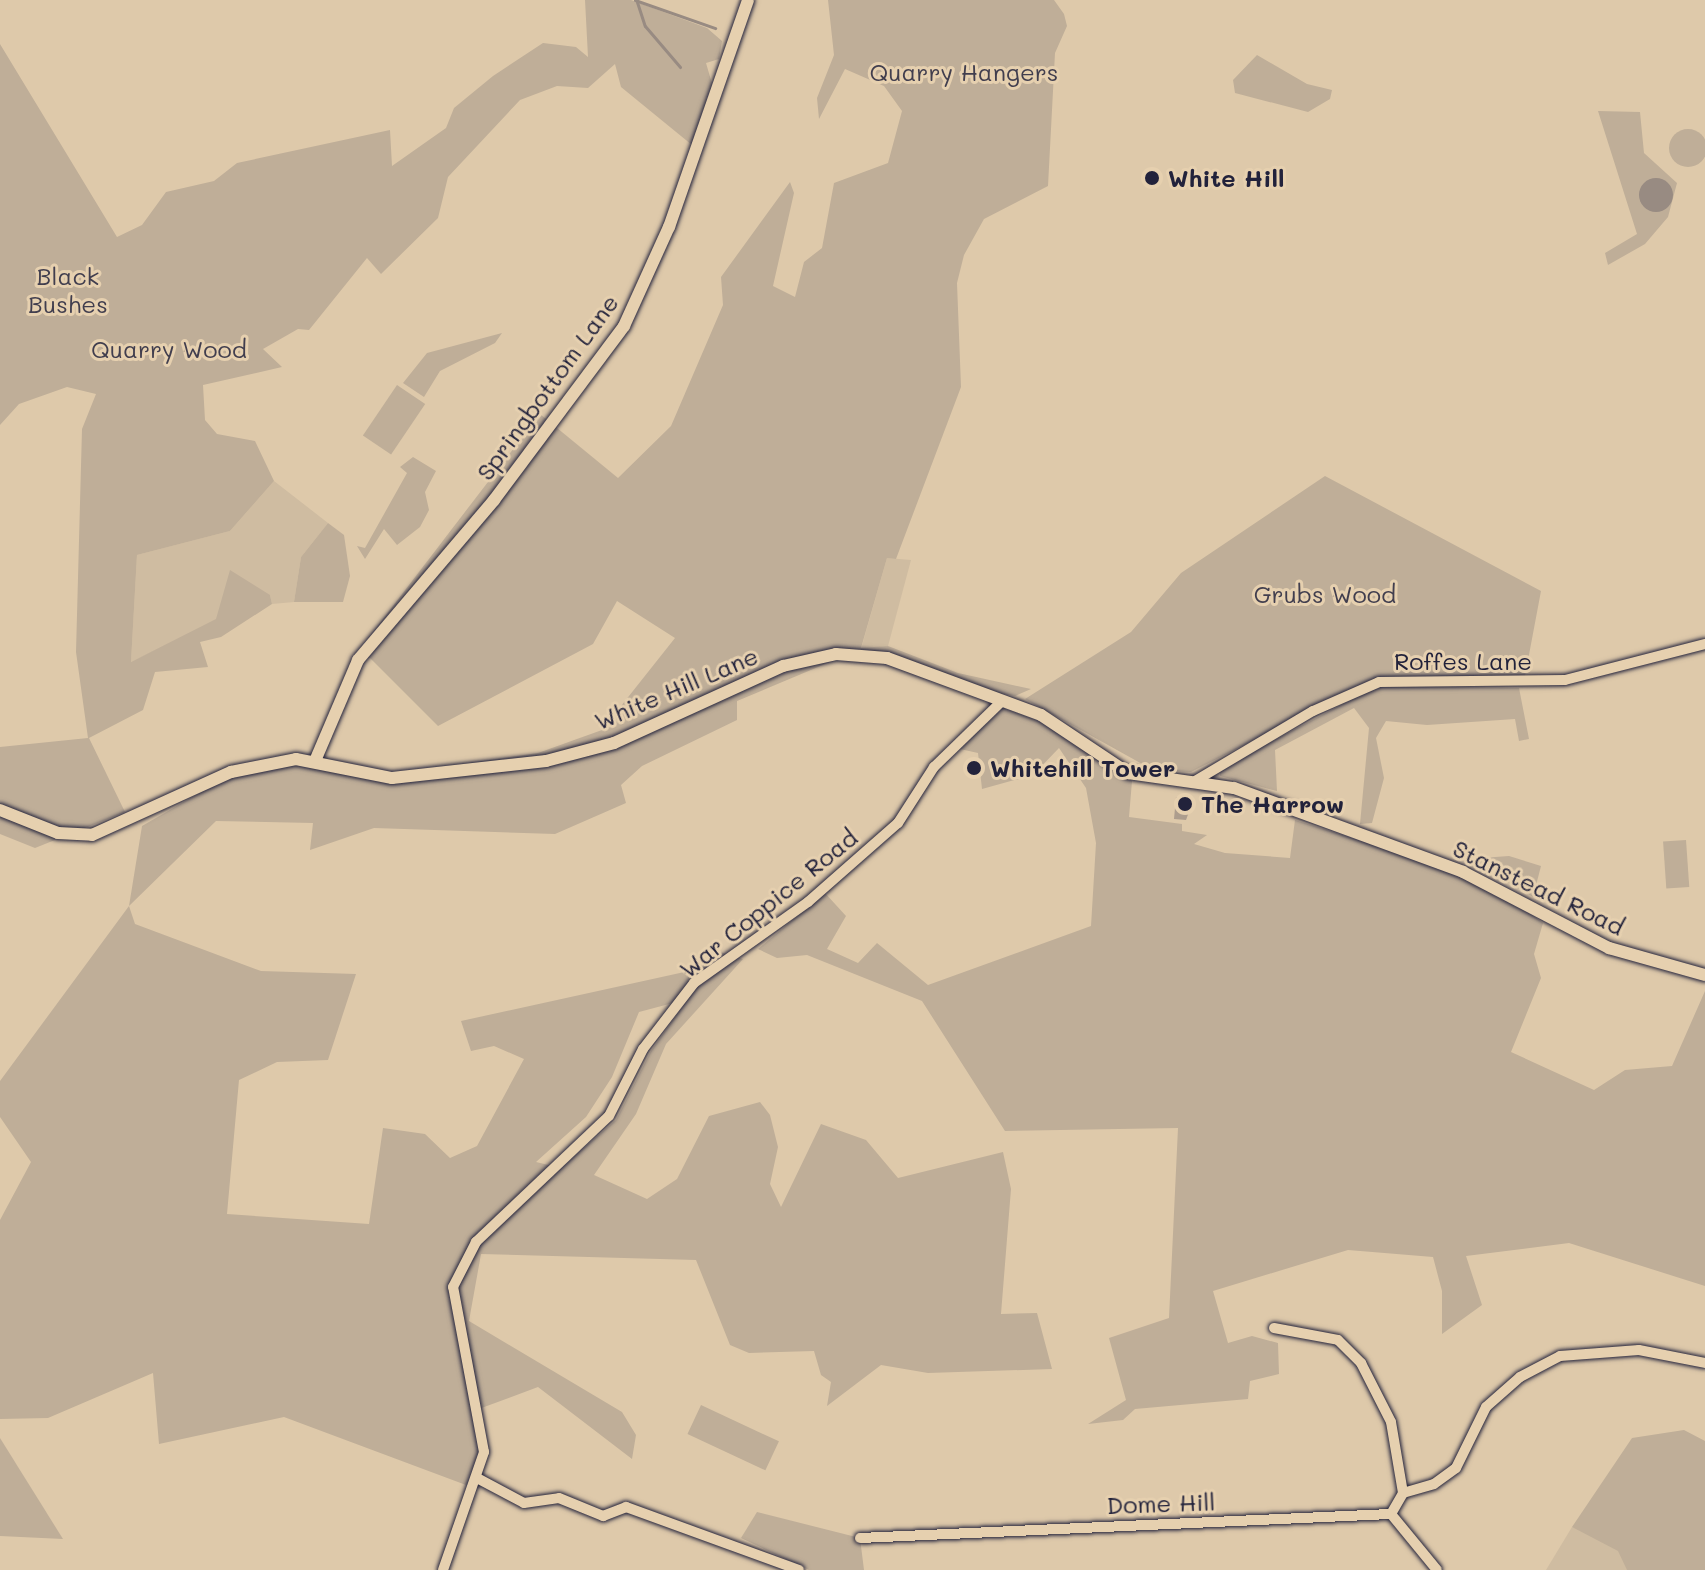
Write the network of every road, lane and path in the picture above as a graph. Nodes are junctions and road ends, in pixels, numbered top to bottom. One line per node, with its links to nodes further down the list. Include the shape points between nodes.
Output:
1 (748, 0): 4 (street, Springbottom Lane, via 674,215 624,326 494,500 358,660)
2 (1705, 644): 5 (street, Roffes Lane, via 1565,680 1379,682 1313,711)
3 (1002, 701): 4 (street, White Hill Lane, via 887,658 836,654 783,666 614,743 546,761 392,778); 5 (street, Stanstead Road, via 1041,715 1128,773); 10 (street, War Coppice Road, via 934,767 887,833 808,902 694,983 643,1049 609,1116 476,1242 453,1287 484,1452)
4 (315, 761): 6 (street, White Hill Lane, via 231,772 92,835 58,833)
5 (1195, 781): 7 (street, Stanstead Road, via 1234,788 1463,872 1609,948)
6 (0, 810)
7 (1705, 975)
8 (1274, 1328): 11 (street, via 1338,1340 1361,1363 1391,1422)
9 (1705, 1363): 11 (street, via 1639,1350 1560,1356 1520,1377 1486,1407 1456,1468 1434,1484)
10 (477, 1478): 14 (street, War Coppice Road); 15 (street, via 524,1503 559,1498 603,1516 626,1507)
11 (1403, 1493): 12 (street)
12 (1391, 1514): 13 (street, Dome Hill); 16 (street)
13 (860, 1538)
14 (443, 1570)
15 (799, 1570)
16 (1437, 1570)

